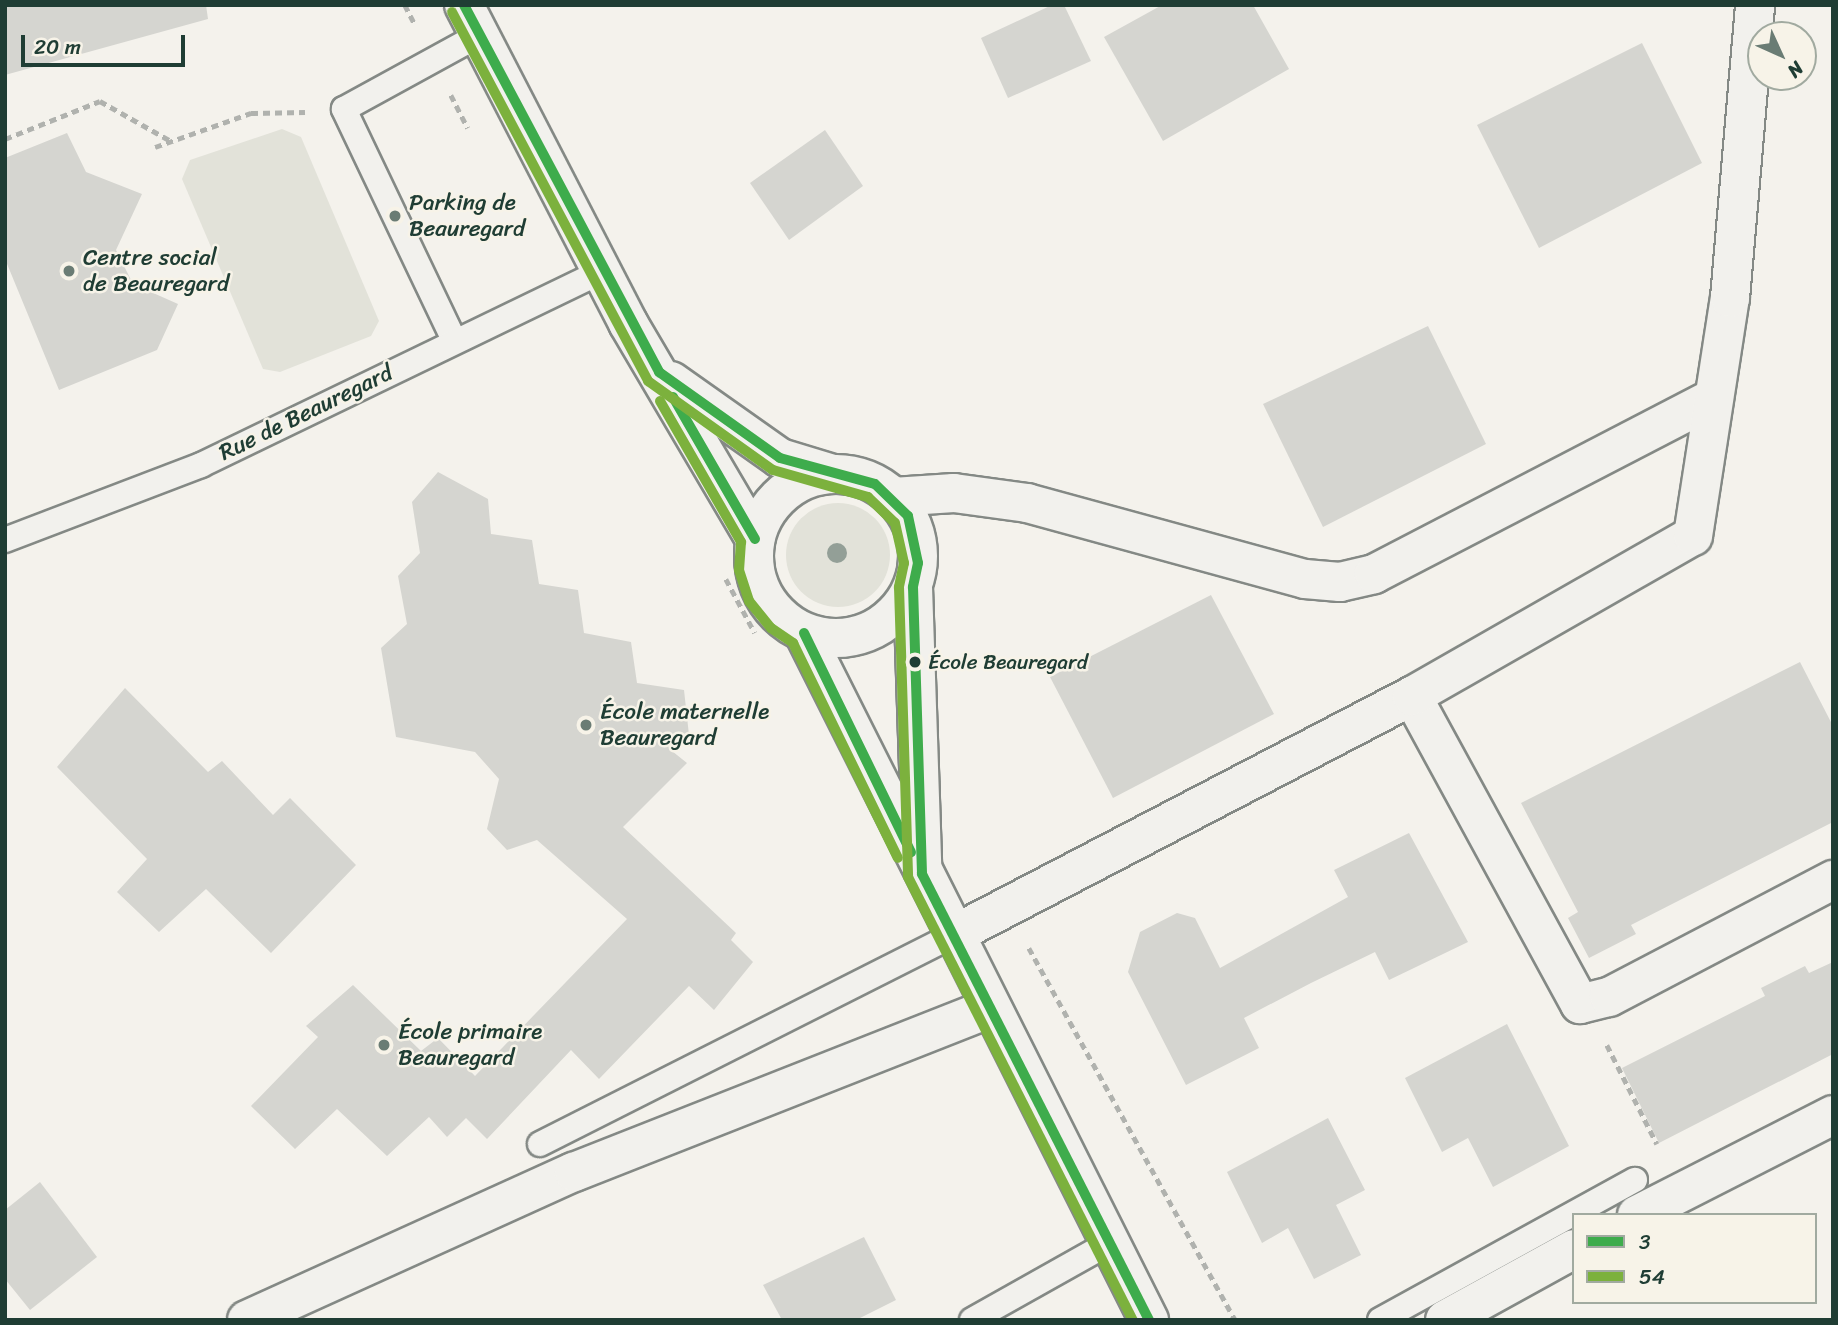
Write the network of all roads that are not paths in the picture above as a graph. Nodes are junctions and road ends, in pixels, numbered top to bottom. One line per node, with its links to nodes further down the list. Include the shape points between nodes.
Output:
1 (1755, 5): 6 (street, via 1730,298)
2 (471, 20): 3 (street); 4 (lane, via 344,109)
3 (600, 272): 4 (lane, Rue de Beauregard); 5 (street)
4 (454, 340): 10 (lane, Rue de Beauregard, via 201,465)
5 (659, 372): 7 (street, via 780,458); 9 (street)
6 (1713, 398): 8 (street, via 1374,575 1340,582 1305,579 1027,503 954,493); 13 (street, via 1693,536)
7 (833, 474): 8 (street, via 875,484); 9 (street, via 791,487 775,501)
8 (893, 497): 11 (street, via 916,538)
9 (755, 539): 12 (street, via 753,568 762,595 780,618)
10 (5, 540)
11 (912, 587): 12 (street, via 880,627 830,639); 14 (street)
12 (804, 633): 14 (street)
13 (1412, 696): 15 (street, via 1580,1004 1609,997); 16 (street)
14 (922, 874): 16 (street)
15 (1833, 880)
16 (953, 935): 17 (street); 19 (lane)
17 (990, 1008): 23 (street); 25 (street, via 574,1172)
18 (1833, 1115): 20 (street)
19 (540, 1144)
20 (1636, 1198): 21 (lane)
21 (1605, 1213)
22 (1572, 1228): 28 (lane)
23 (1109, 1243): 26 (lane); 27 (street)
24 (1572, 1250): 29 (street)
25 (247, 1320)
26 (972, 1320)
27 (1149, 1320)
28 (1380, 1320)
29 (1445, 1320)

